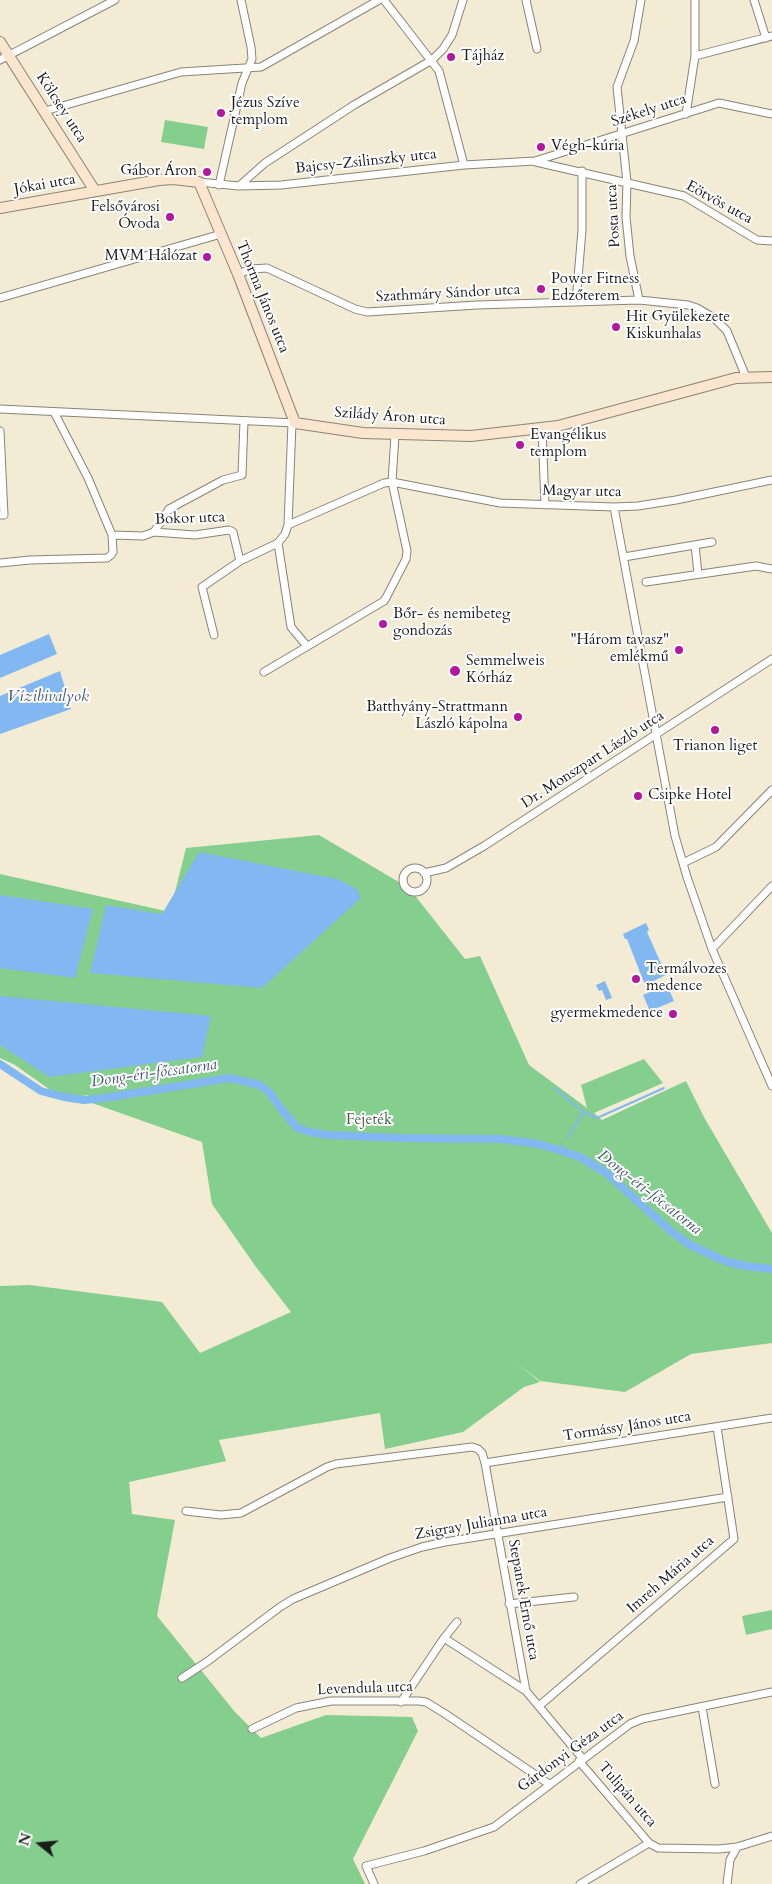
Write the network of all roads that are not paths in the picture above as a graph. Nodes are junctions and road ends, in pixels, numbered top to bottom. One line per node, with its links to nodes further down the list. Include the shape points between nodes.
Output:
1 (115, 0): 14 (street)
2 (241, 0): 16 (street, via 251,47)
3 (379, 0): 16 (street, via 261,67)
4 (384, 0): 15 (street)
5 (462, 0): 15 (street, via 452,35)
6 (526, 0): 12 (street)
7 (641, 0): 20 (street, Posta utca, via 634,41 618,83)
8 (695, 0): 13 (street)
9 (754, 0): 10 (street)
10 (769, 37): 13 (street)
11 (0, 42): 14 (street, Kölcsey utca)
12 (537, 49)
13 (696, 56): 18 (street)
14 (4, 58): 17 (street, Kölcsey utca)
15 (432, 60): 22 (street, via 439,71); 27 (street, via 354,105 265,163)
16 (249, 67): 17 (street, via 181,72); 26 (street, via 242,83)
17 (45, 111): 28 (street, Kölcsey utca)
18 (686, 114): 19 (street, Székely utca, via 719,102); 20 (street, Székely utca)
19 (772, 114)
20 (622, 134): 21 (street, Székely utca); 25 (street, Posta utca)
21 (536, 161): 22 (street, Bajcsy-Zsilinszky utca); 23 (street, Eötvös utca)
22 (464, 165): 27 (street, Bajcsy-Zsilinszky utca, via 281,185)
23 (582, 171): 25 (street, Eötvös utca); 35 (street, via 582,230)
24 (199, 182): 26 (street, Bajcsy-Zsilinszky utca); 28 (street, Jókai utca, via 166,179); 30 (street, Thorma János utca)
25 (627, 182): 31 (street, Eötvös utca, via 684,196 757,240); 34 (street, Posta utca, via 626,217)
26 (219, 185): 27 (street, Bajcsy-Zsilinszky utca)
27 (239, 186)
28 (95, 191): 29 (street, Jókai utca)
29 (0, 208)
30 (221, 234): 32 (street, Thorma János utca); 33 (street)
31 (772, 242)
32 (238, 274): 35 (street, Szathmáry Sándor utca, via 267,268 367,312); 41 (street, Thorma János utca)
33 (0, 298)
34 (639, 300): 35 (street, Szathmáry Sándor utca); 36 (street, via 688,305 714,318 727,331)
35 (576, 302)
36 (746, 377): 37 (street, Szilády Áron utca); 42 (street, Szilády Áron utca)
37 (772, 377)
38 (0, 409): 39 (street, Szilády Áron utca)
39 (54, 412): 40 (street, Szilády Áron utca); 52 (street, via 88,478)
40 (244, 421): 41 (street, Szilády Áron utca); 51 (street, via 242,475 224,480 169,509)
41 (294, 423): 44 (street, Szilády Áron utca); 50 (street)
42 (542, 428): 44 (street, Szilády Áron utca, via 462,436); 47 (street)
43 (0, 431): 49 (street, via 4,515)
44 (395, 435): 46 (street)
45 (772, 480): 48 (street, Magyar utca, via 676,500)
46 (392, 482): 47 (street, Magyar utca, via 500,503); 50 (street, via 380,484); 63 (street, via 407,551 384,601)
47 (545, 505): 48 (street, Magyar utca)
48 (614, 507): 56 (street)
49 (0, 515)
50 (288, 525): 54 (street)
51 (154, 532): 52 (street, Bokor utca, via 143,536); 57 (street, Bokor utca, via 195,535 231,530)
52 (112, 535): 58 (street, via 113,552 107,558)
53 (712, 542): 55 (street)
54 (278, 543): 57 (street); 63 (street, via 291,627)
55 (695, 545): 56 (street); 60 (street)
56 (624, 557): 66 (street)
57 (240, 561): 62 (street, via 202,587)
58 (0, 564)
59 (772, 568): 60 (street, via 756,566)
60 (698, 574): 61 (street)
61 (646, 582)
62 (214, 635)
63 (306, 645): 65 (street)
64 (772, 659): 66 (street, Dr. Monszpart László utca)
65 (264, 672)
66 (656, 735): 68 (street); 69 (street, Dr. Monszpart László utca, via 477,850 446,868)
67 (772, 790): 68 (street, via 716,847)
68 (683, 863): 71 (street)
69 (424, 873)
70 (772, 886): 71 (street)
71 (712, 949): 72 (street)
72 (772, 1086)
73 (772, 1418): 74 (street, Tormássy János utca)
74 (717, 1427): 75 (street, Tormássy János utca); 76 (street, Imreh Mária utca)
75 (486, 1464): 77 (street, via 482,1453 472,1447 343,1462 327,1467 241,1513 221,1515); 78 (street, Stepanek Ernő utca)
76 (728, 1497): 78 (street, Zsigray Julianna utca); 87 (street, Imreh Mária utca, via 734,1539)
77 (186, 1511)
78 (498, 1534): 80 (street, Stepanek Ernő utca); 83 (street, Zsigray Julianna utca, via 422,1547 305,1592)
79 (574, 1597): 80 (street)
80 (509, 1604): 84 (street, Stepanek Ernő utca)
81 (457, 1622): 82 (street)
82 (444, 1638): 84 (street); 86 (street)
83 (182, 1678)
84 (526, 1691): 87 (street, Stepanek Ernő utca)
85 (772, 1692): 88 (street, Gárdonyi Géza utca)
86 (401, 1702): 89 (street, Levendula utca, via 331,1701 296,1708); 91 (street, Levendula utca, via 426,1702)
87 (539, 1706): 90 (street, Tulipán utca)
88 (702, 1707): 90 (street, Gárdonyi Géza utca, via 630,1724); 92 (street)
89 (252, 1729)
90 (581, 1760): 91 (street, Gárdonyi Géza utca); 94 (street, Tulipán utca)
91 (549, 1784): 98 (street, Gárdonyi Géza utca, via 494,1827 424,1851 366,1866)
92 (716, 1784)
93 (772, 1836): 95 (street, Tulipán utca)
94 (649, 1843): 96 (street, Tulipán utca, via 662,1848); 99 (street)
95 (737, 1846): 96 (street, Tulipán utca); 97 (street)
96 (719, 1849): 97 (street)
97 (730, 1860): 100 (street)
98 (374, 1884)
99 (580, 1884)
100 (727, 1884)

